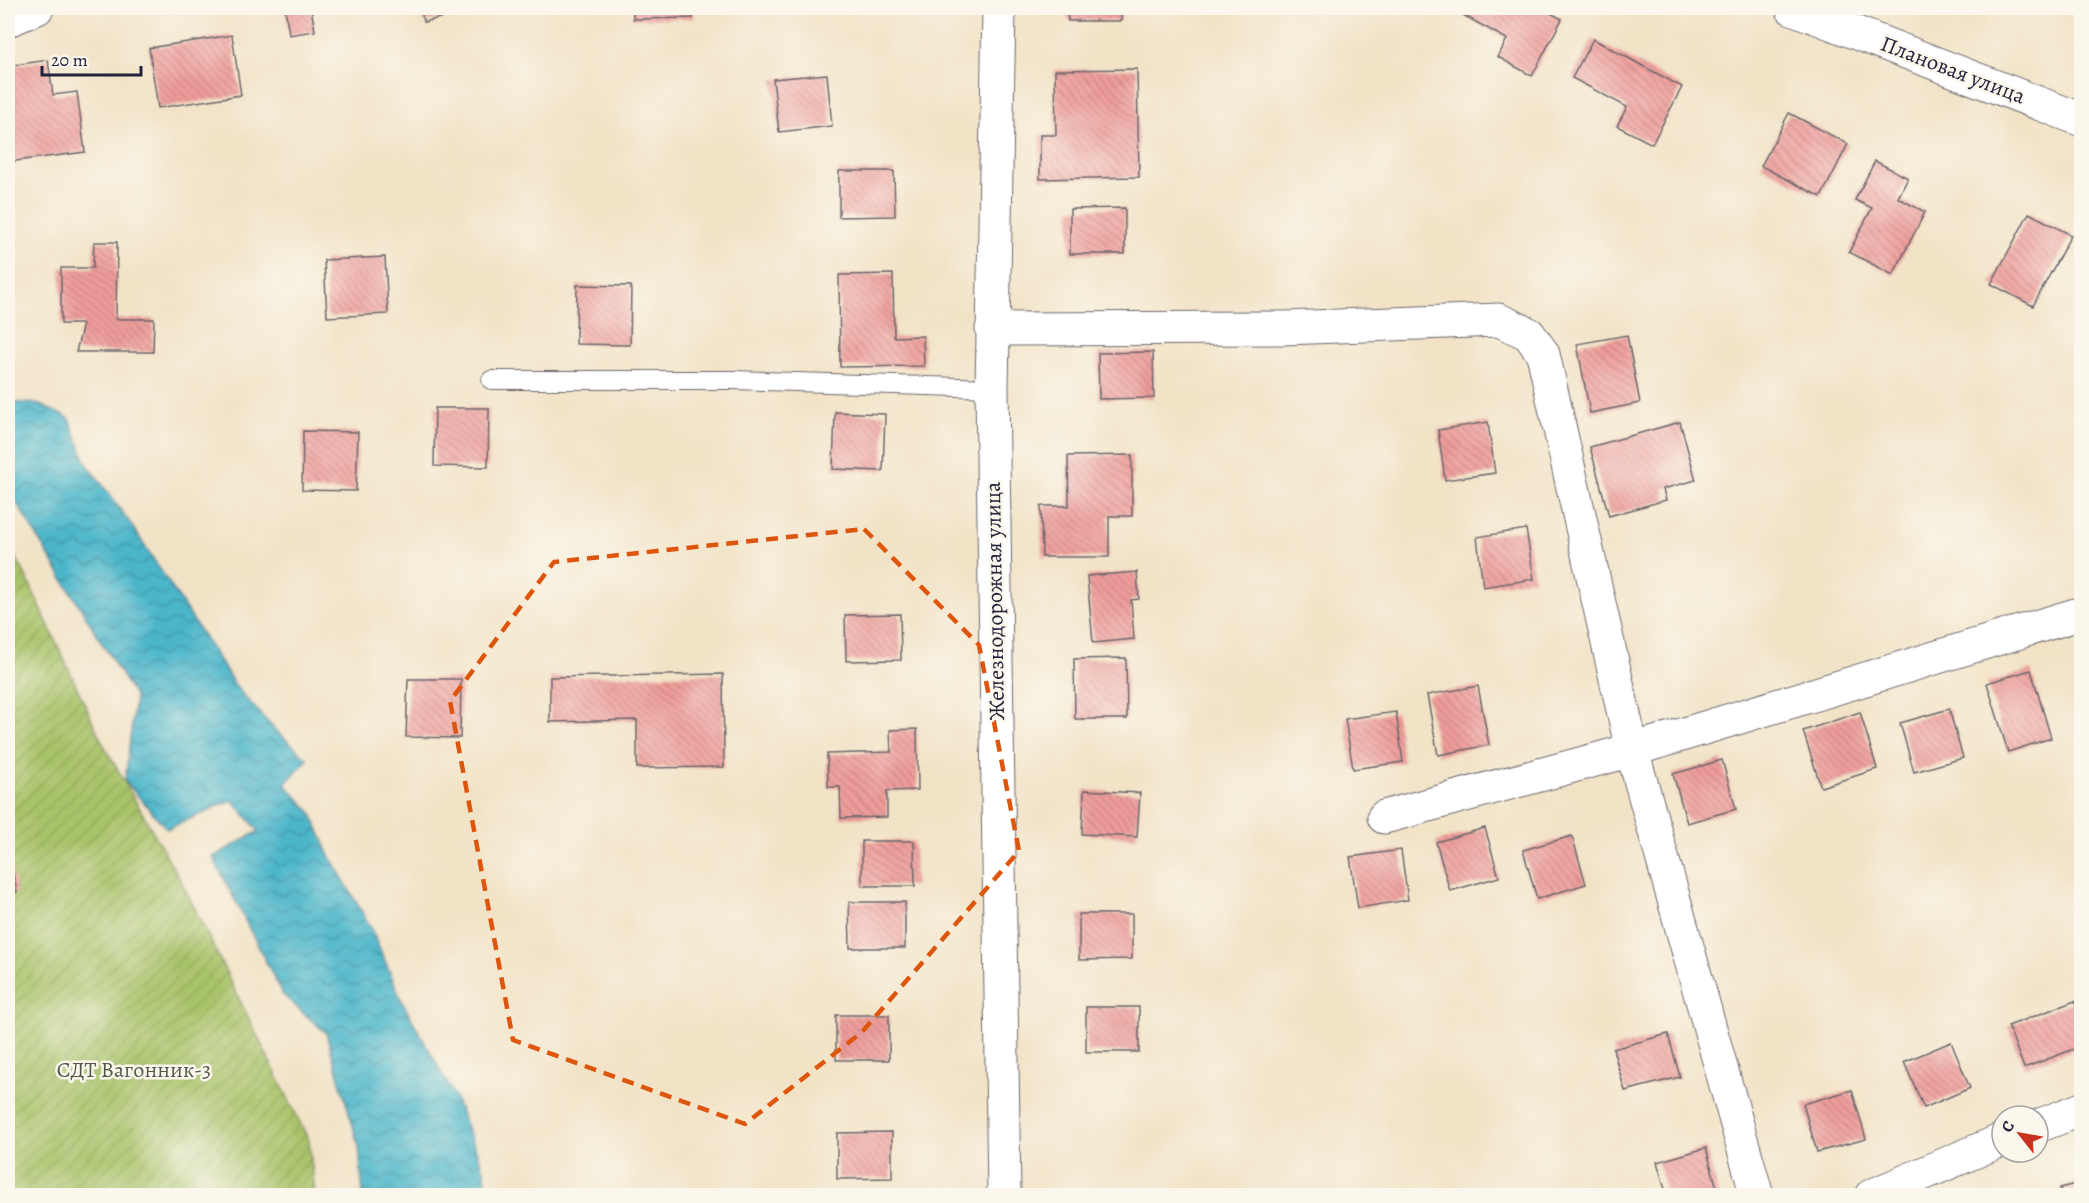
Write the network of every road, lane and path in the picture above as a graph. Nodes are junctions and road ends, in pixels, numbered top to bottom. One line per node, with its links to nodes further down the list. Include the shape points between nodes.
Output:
1 (37, 8): 4 (street)
2 (999, 8): 6 (street, Железнодорожная улица)
3 (1792, 8): 5 (street, Плановая улица)
4 (8, 20)
5 (2082, 120)
6 (992, 329): 8 (street, Железнодорожная улица); 10 (street, via 1284,328 1499,320 1529,334 1543,354)
7 (491, 380): 8 (lane, via 734,380)
8 (992, 388): 15 (street, Железнодорожная улица)
9 (2082, 613): 10 (street)
10 (1632, 750): 11 (street); 16 (street)
11 (1384, 818)
12 (2082, 1109): 13 (street)
13 (2050, 1121)
14 (1990, 1145): 17 (street)
15 (1004, 1196)
16 (1756, 1196)
17 (1871, 1196)

